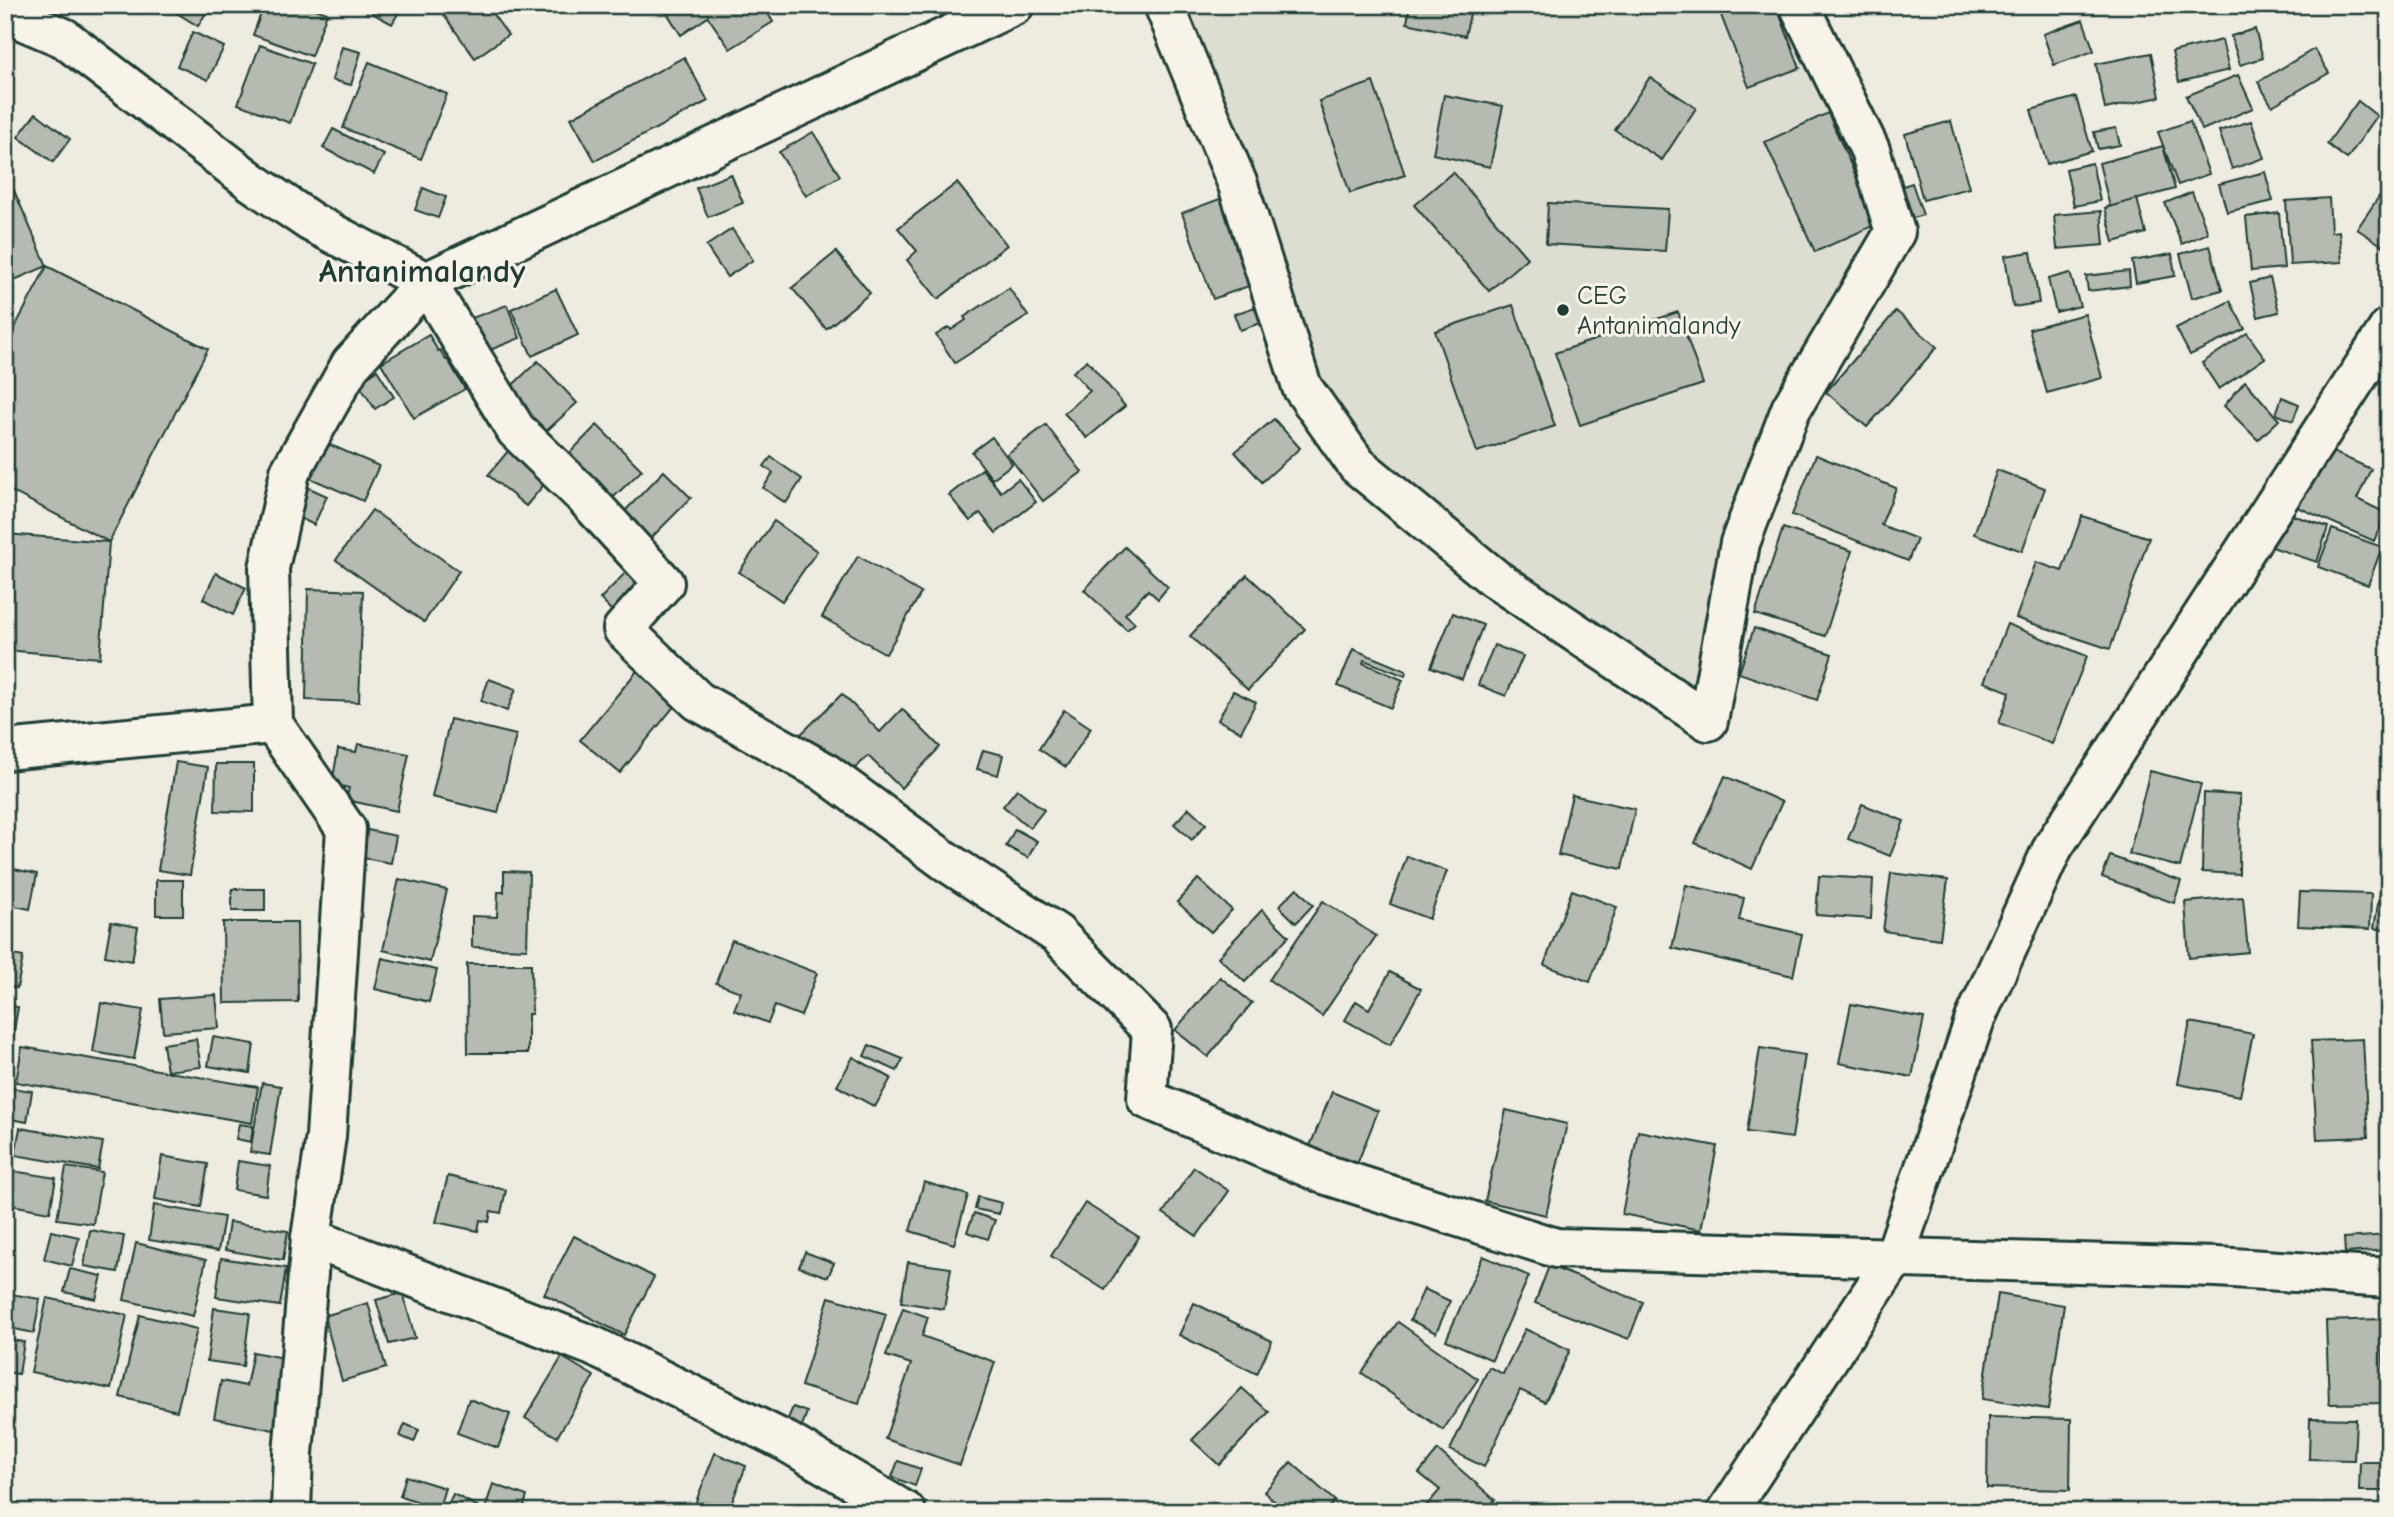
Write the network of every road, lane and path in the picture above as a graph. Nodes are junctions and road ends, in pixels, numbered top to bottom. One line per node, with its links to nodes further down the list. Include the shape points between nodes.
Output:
1 (1014, 5): 5 (street)
2 (1164, 5): 3 (street, via 1238,185 1301,387 1357,465 1494,578 1708,721 1740,543 1791,409 1895,232 1870,150)
3 (1799, 5)
4 (5, 13): 5 (street, via 64,38 311,222)
5 (426, 282): 7 (street, via 351,364 290,471 269,568); 10 (street, via 516,430 664,583 623,629 698,701 823,771 944,860 1057,934 1152,1030 1147,1099 1324,1174 1556,1248)
6 (2389, 328): 10 (street, via 2053,847 1975,1019)
7 (273, 724): 8 (street); 9 (street, via 346,829 326,1136)
8 (5, 750)
9 (311, 1238): 12 (street); 13 (street, via 593,1346 787,1442)
10 (1895, 1259): 11 (street, via 2217,1267); 14 (street)
11 (2389, 1278)
12 (291, 1512)
13 (906, 1512)
14 (1727, 1512)

